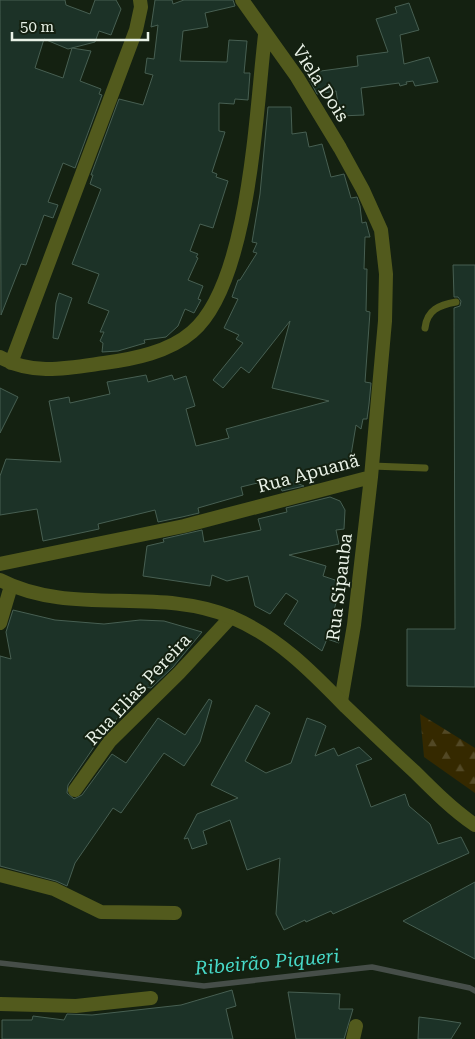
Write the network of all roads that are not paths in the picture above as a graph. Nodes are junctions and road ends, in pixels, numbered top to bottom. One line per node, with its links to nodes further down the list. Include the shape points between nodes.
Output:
1 (140, 0): 7 (street, via 136,30)
2 (242, 0): 3 (street, Viela Dois)
3 (265, 35): 4 (street, Viela Dois, via 297,77); 7 (street, via 244,214 217,299 206,318 179,341 147,355 66,369 29,368)
4 (364, 190): 9 (street, Rua Apuanã, via 381,230 386,274)
5 (456, 302): 6 (lane, via 429,313)
6 (425, 328)
7 (6, 360)
8 (425, 468): 9 (lane)
9 (372, 471): 10 (street, Rua Apuanã, via 184,526); 14 (street, Rua Sipauba)
10 (0, 564)
11 (6, 583): 12 (street, via 44,595 101,601 176,603); 13 (street)
12 (231, 617): 14 (street, via 293,654); 15 (street, Rua Elias Pereira, via 110,741)
13 (0, 623)
14 (341, 701): 16 (street)
15 (76, 790)
16 (475, 825)
17 (0, 875): 18 (street, via 54,889 100,912)
18 (175, 914)
19 (151, 998): 20 (street, via 76,1006)
20 (0, 1004)

